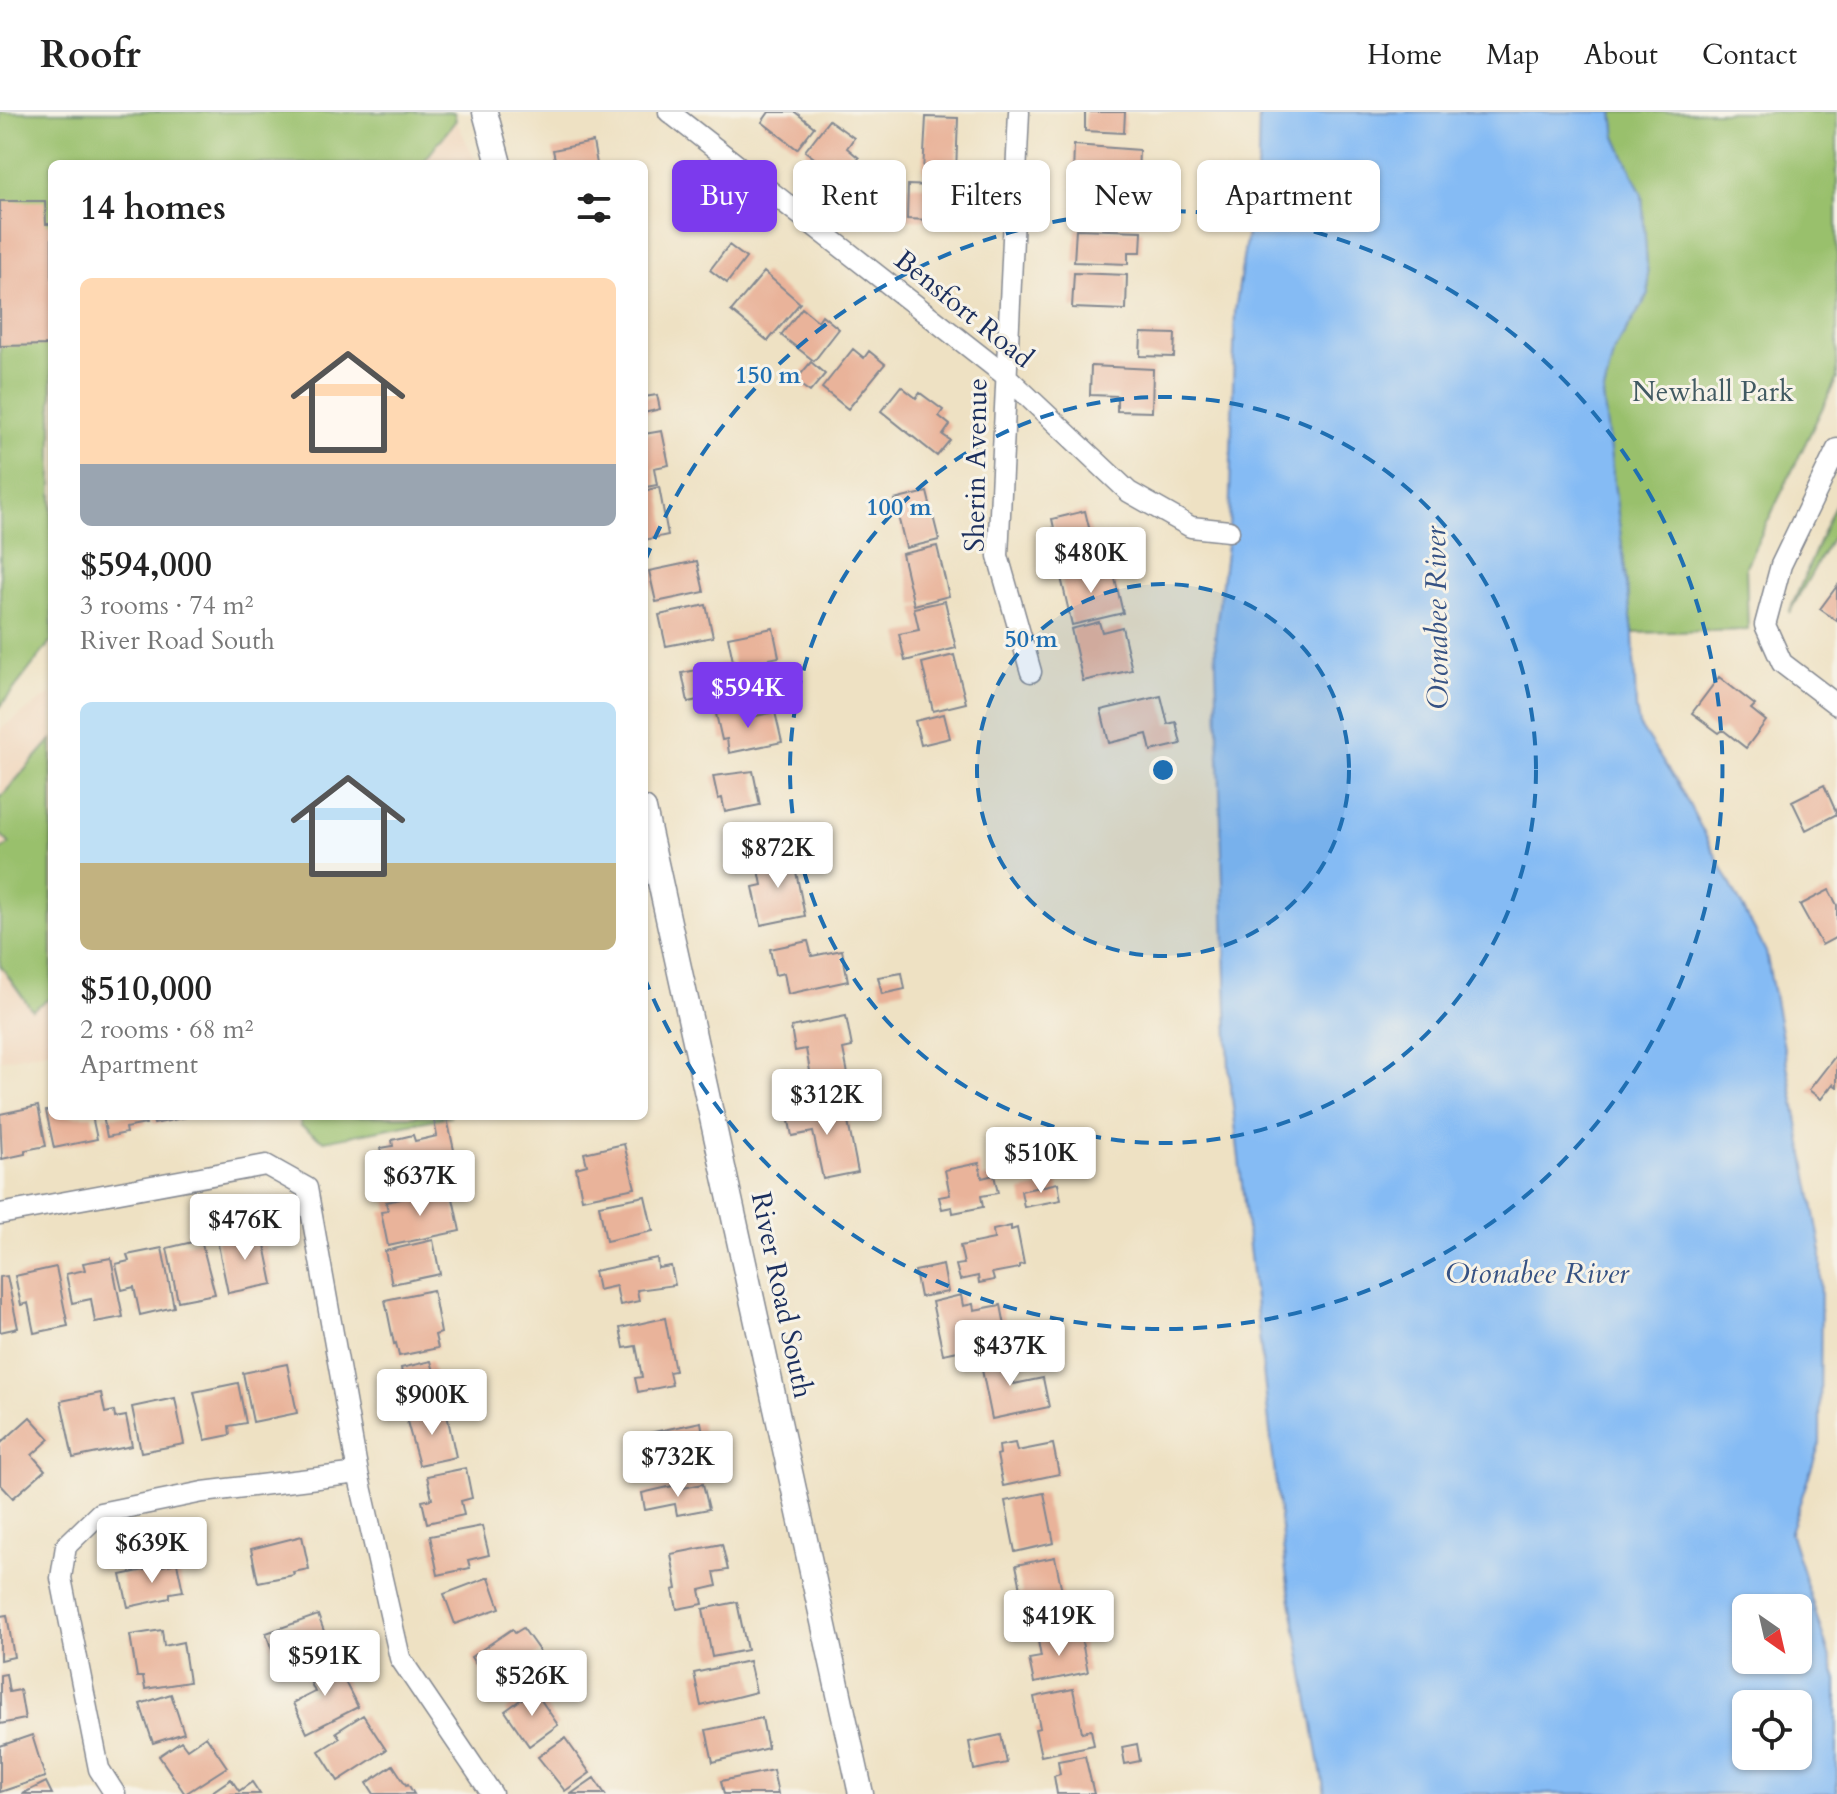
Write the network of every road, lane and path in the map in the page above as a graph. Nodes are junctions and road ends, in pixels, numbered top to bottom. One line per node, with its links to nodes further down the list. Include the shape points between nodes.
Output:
1 (485, 112): 4 (street)
2 (669, 112): 5 (street, Bensfort Road)
3 (1019, 112): 5 (street, Sherin Avenue)
4 (498, 160)
5 (1006, 376): 7 (street, Bensfort Road, via 1129,492 1191,527); 8 (street, Sherin Avenue, via 998,556)
6 (1837, 449): 9 (street, via 1781,565 1765,625 1782,663)
7 (1229, 531)
8 (1031, 672)
9 (1837, 705)
10 (648, 827): 15 (street, River Road South)
11 (0, 1214): 12 (street, via 266,1165 307,1188)
12 (358, 1473): 13 (street, via 203,1492 100,1513 66,1546 61,1578 90,1725 99,1769); 14 (street, via 400,1658)
13 (115, 1794)
14 (492, 1794)
15 (861, 1794)

